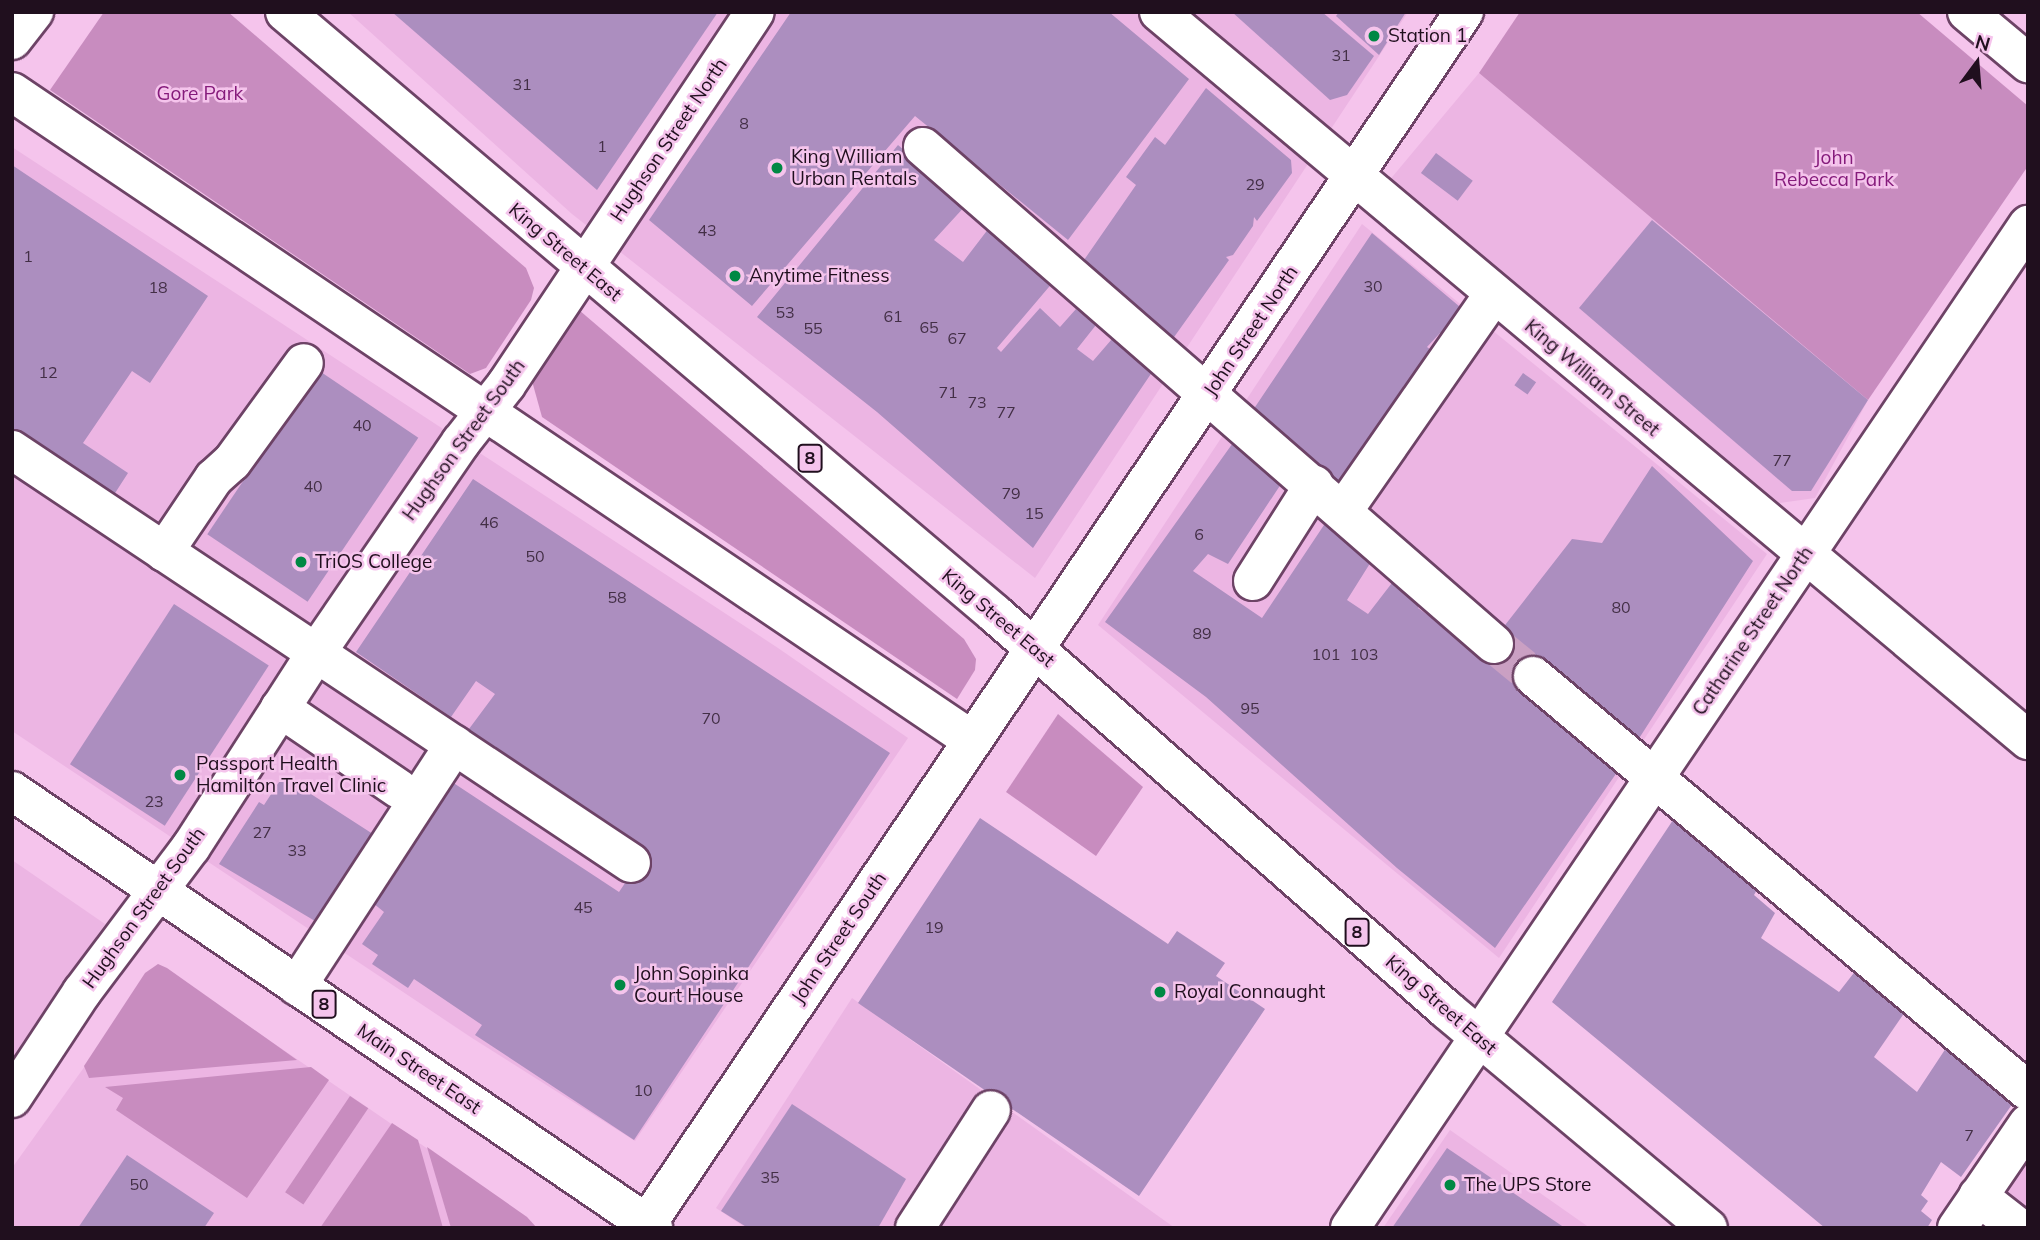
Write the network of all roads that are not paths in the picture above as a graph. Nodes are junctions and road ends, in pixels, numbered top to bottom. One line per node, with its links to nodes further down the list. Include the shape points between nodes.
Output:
1 (34, 12): 7 (street)
2 (285, 12): 13 (street, King Street East / 8)
3 (755, 12): 13 (street, Hughson Street North)
4 (1159, 12): 11 (street, King William Street)
5 (1464, 12): 11 (street, John Street North)
6 (1967, 12): 8 (street)
7 (12, 40)
8 (2028, 63)
9 (12, 92): 17 (street)
10 (923, 147): 16 (street)
11 (1353, 178): 14 (street, King William Street); 16 (street, John Street North)
12 (2028, 225): 22 (street, Catharine Street North)
13 (584, 268): 17 (street, Hughson Street South); 25 (street, King Street East / 8)
14 (1493, 295): 20 (street); 22 (street, King William Street)
15 (304, 363): 21 (street, via 232,462 214,478)
16 (1209, 393): 19 (street); 25 (street, John Street North)
17 (484, 410): 26 (street, Hughson Street South); 29 (street)
18 (12, 450): 21 (street)
19 (1314, 485): 20 (street); 23 (street)
20 (1343, 511): 24 (street)
21 (164, 552): 26 (street)
22 (1803, 556): 30 (street, King William Street); 32 (street, Catharine Street North)
23 (1253, 580)
24 (1494, 644)
25 (1035, 649): 29 (street, John Street South); 38 (street, King Street East / 8)
26 (316, 653): 28 (street, Hughson Street South); 31 (street)
27 (1533, 676): 32 (street)
28 (280, 708): 33 (street); 36 (street, Hughson Street South)
29 (972, 740): 44 (street, John Street South)
30 (2028, 740)
31 (454, 745): 35 (street); 37 (street)
32 (1655, 780): 38 (street, Catharine Street North); 39 (street)
33 (399, 789)
34 (12, 791): 36 (street, Main Street East / 8)
35 (632, 863)
36 (159, 892): 37 (street, Main Street East / 8); 40 (street, Hughson Street South, via 82,992)
37 (297, 986): 44 (street, Main Street East / 8)
38 (1481, 1039): 46 (street, Catharine Street North); 47 (street, King Street East / 8)
39 (2028, 1091)
40 (12, 1098)
41 (991, 1110): 45 (street)
42 (2028, 1124): 43 (street)
43 (1978, 1196): 48 (street); 49 (street)
44 (648, 1226)
45 (915, 1228)
46 (1350, 1228)
47 (1708, 1228)
48 (1957, 1228)
49 (2019, 1228)

